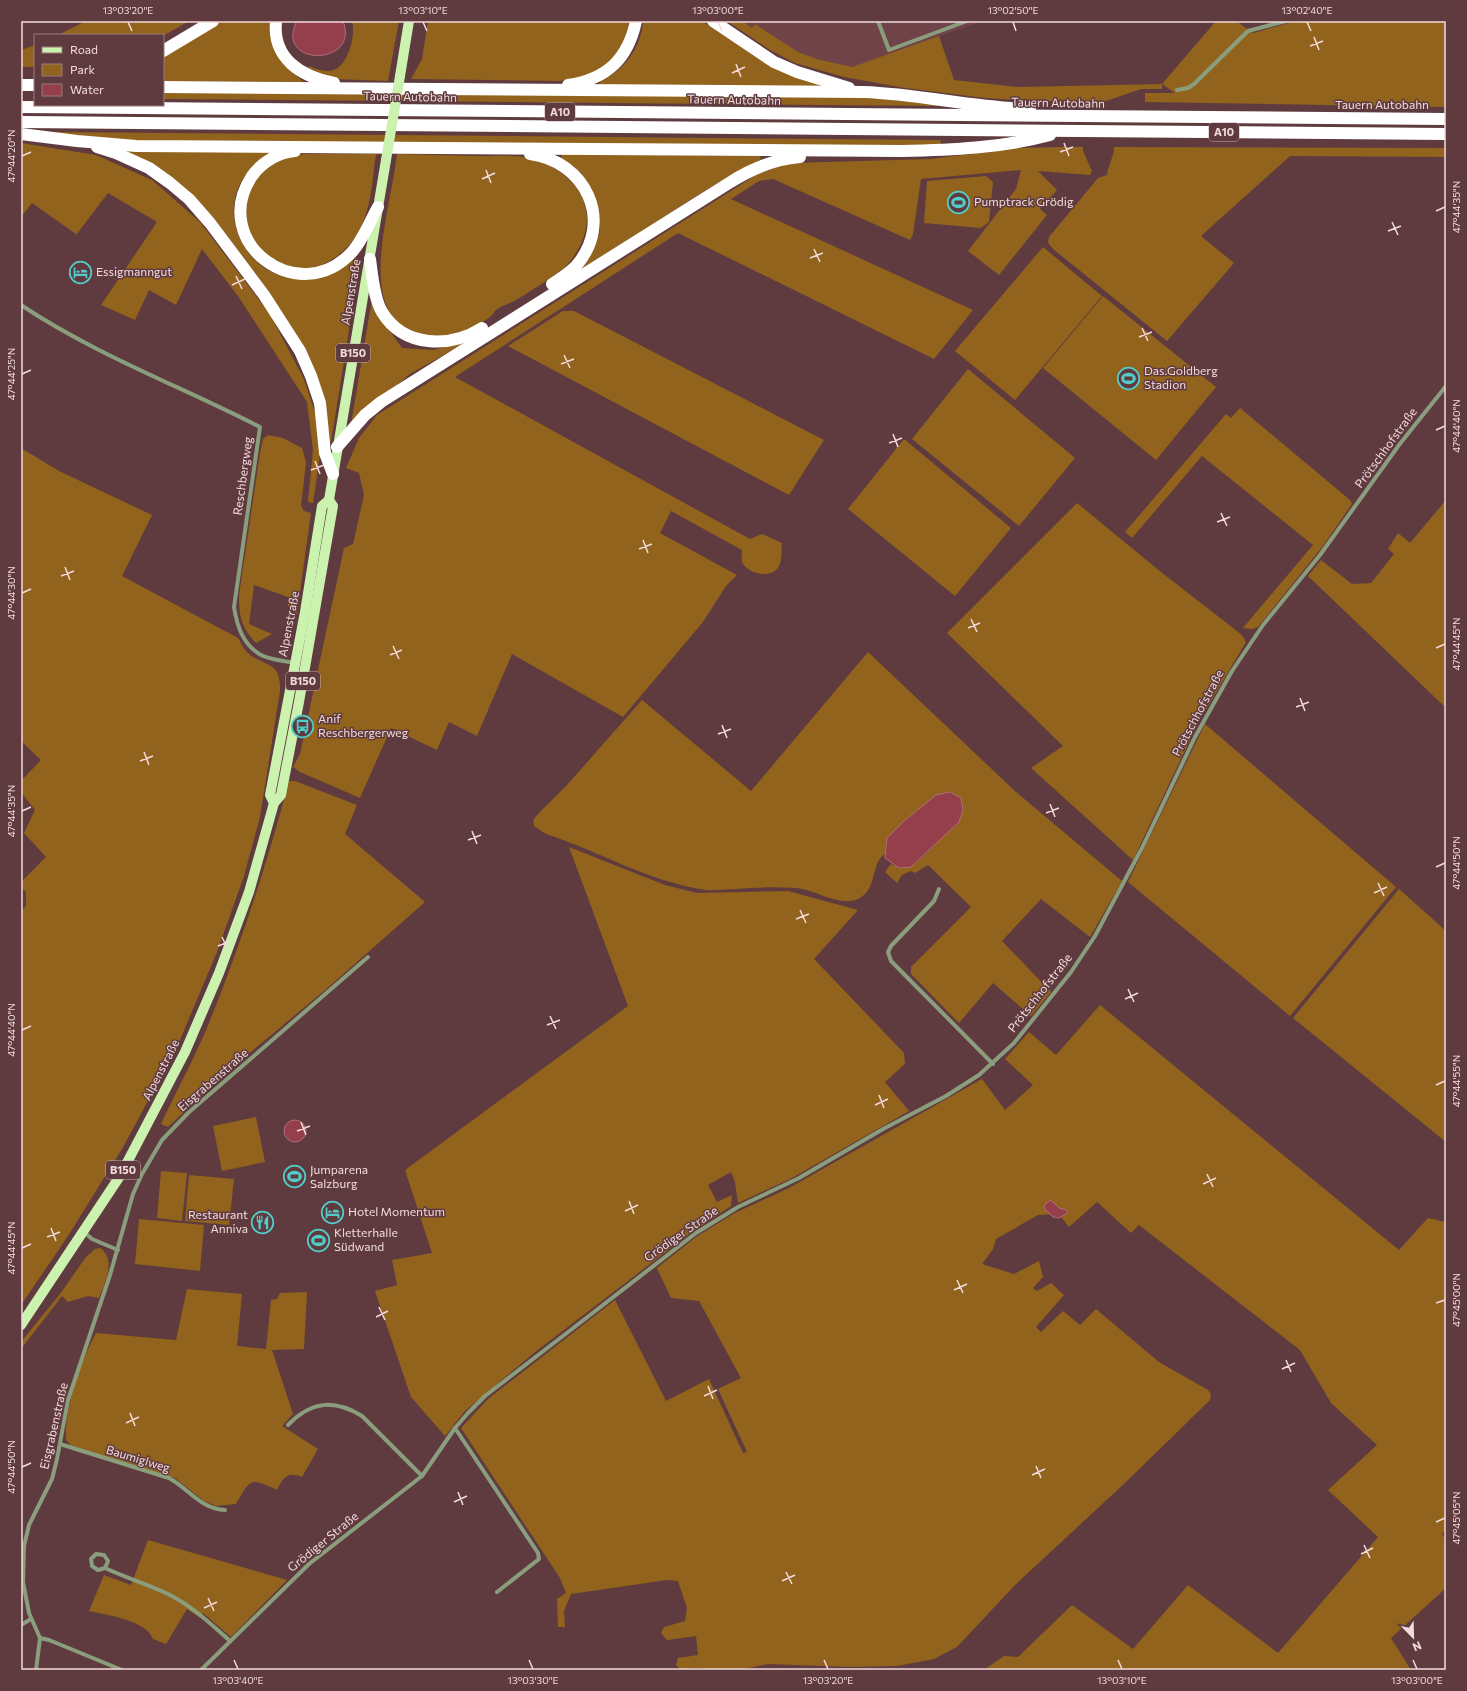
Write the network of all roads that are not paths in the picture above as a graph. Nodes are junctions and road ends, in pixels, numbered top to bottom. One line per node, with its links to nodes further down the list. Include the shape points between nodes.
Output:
1 (213, 21): 9 (highway)
2 (276, 21): 13 (highway, via 278,41 289,62 306,75)
3 (409, 21): 28 (main road, Alpenstraße / B150, bridge)
4 (636, 21): 14 (highway, via 626,50 605,73 576,84)
5 (713, 21): 16 (highway, via 774,62 797,72)
6 (878, 21): 7 (street, via 889,50)
7 (968, 21)
8 (1286, 21): 15 (street, via 1248,31 1194,84)
9 (164, 50)
10 (21, 85): 11 (highway)
11 (34, 85)
12 (164, 86): 13 (highway)
13 (352, 88): 14 (highway)
14 (536, 90): 16 (highway)
15 (1177, 90)
16 (864, 92): 18 (highway, via 1002,107 1063,109)
17 (21, 107): 18 (highway, Tauern Autobahn / A10)
18 (1098, 117): 19 (highway, Tauern Autobahn / A10)
19 (1446, 120)
20 (21, 122): 21 (highway, A10)
21 (1065, 131): 23 (highway, A10); 27 (highway, via 1028,141 929,150)
22 (21, 134): 24 (highway)
23 (1446, 134)
24 (77, 141): 25 (highway, via 136,146); 33 (highway, via 116,153 149,168 170,182 189,199 230,247 300,351 320,403 325,453)
25 (320, 146): 26 (highway); 28 (highway, via 274,157 256,170 244,188 240,209 243,231 254,250 270,265 286,272 308,274 330,268 352,252)
26 (495, 148): 27 (highway); 29 (highway, via 550,158 570,170 585,189 593,210 592,232 584,254 566,275 469,336 446,342 421,341 399,331 382,312)
27 (818, 151): 32 (highway, via 777,161 729,182 381,402 365,415)
28 (378, 207): 29 (main road, Alpenstraße / B150)
29 (370, 259): 32 (main road, Alpenstraße / B150)
30 (21, 305): 35 (street, Reschbergweg, via 49,324 106,355 260,427 234,607 238,628 247,643 261,656)
31 (1446, 386): 39 (street, Prötschhofstraße, via 1399,446 1320,556 1263,626 1232,671 1195,737 1143,846 1095,936 1071,972 1033,1020)
32 (337, 447): 33 (main road, Alpenstraße / B150)
33 (333, 474): 34 (main road, Alpenstraße / B150)
34 (329, 500): 35 (main road, Alpenstraße / B150, via 322,506); 36 (main road, Alpenstraße / B150, via 333,506 300,702 281,795)
35 (295, 663): 36 (main road, Alpenstraße / B150, via 270,795)
36 (274, 803): 41 (main road, Alpenstraße / B150, via 249,892 219,973 185,1052 120,1176)
37 (939, 889): 39 (street, via 934,901 888,952 892,961)
38 (368, 957): 42 (street, Eisgrabenstraße, via 218,1086 162,1140 133,1194)
39 (993, 1064): 40 (street, Prötschhofstraße)
40 (946, 1096): 45 (street, Grödiger Straße, via 799,1178 738,1207 696,1233 485,1396)
41 (84, 1232): 42 (street, via 92,1239); 43 (main road, Alpenstraße / B150)
42 (118, 1250): 46 (street, Eisgrabenstraße, via 68,1400)
43 (21, 1325)
44 (288, 1425): 47 (street, via 297,1415 315,1406 333,1404 350,1409 362,1416)
45 (455, 1428): 47 (street, Grödiger Straße); 51 (street, via 538,1553 539,1559)
46 (60, 1444): 48 (street, Baumiglweg, via 168,1478 204,1505 216,1510); 49 (street, Eisgrabenstraße, via 52,1479 29,1525)
47 (422, 1476): 55 (street, Grödiger Straße, via 309,1564)
48 (225, 1510)
49 (22, 1558): 52 (street, Eisgrabenstraße, via 23,1582)
50 (105, 1568): 50 (street, via 108,1561 104,1554 96,1554 91,1559 92,1566 98,1570); 55 (street, via 168,1593 186,1604)
51 (497, 1592)
52 (31, 1619): 53 (street); 54 (street, Eisgrabenstraße)
53 (21, 1625)
54 (40, 1638): 56 (street); 57 (street)
55 (230, 1641): 58 (street, Grödiger Straße)
56 (36, 1670)
57 (122, 1670)
58 (201, 1670)

